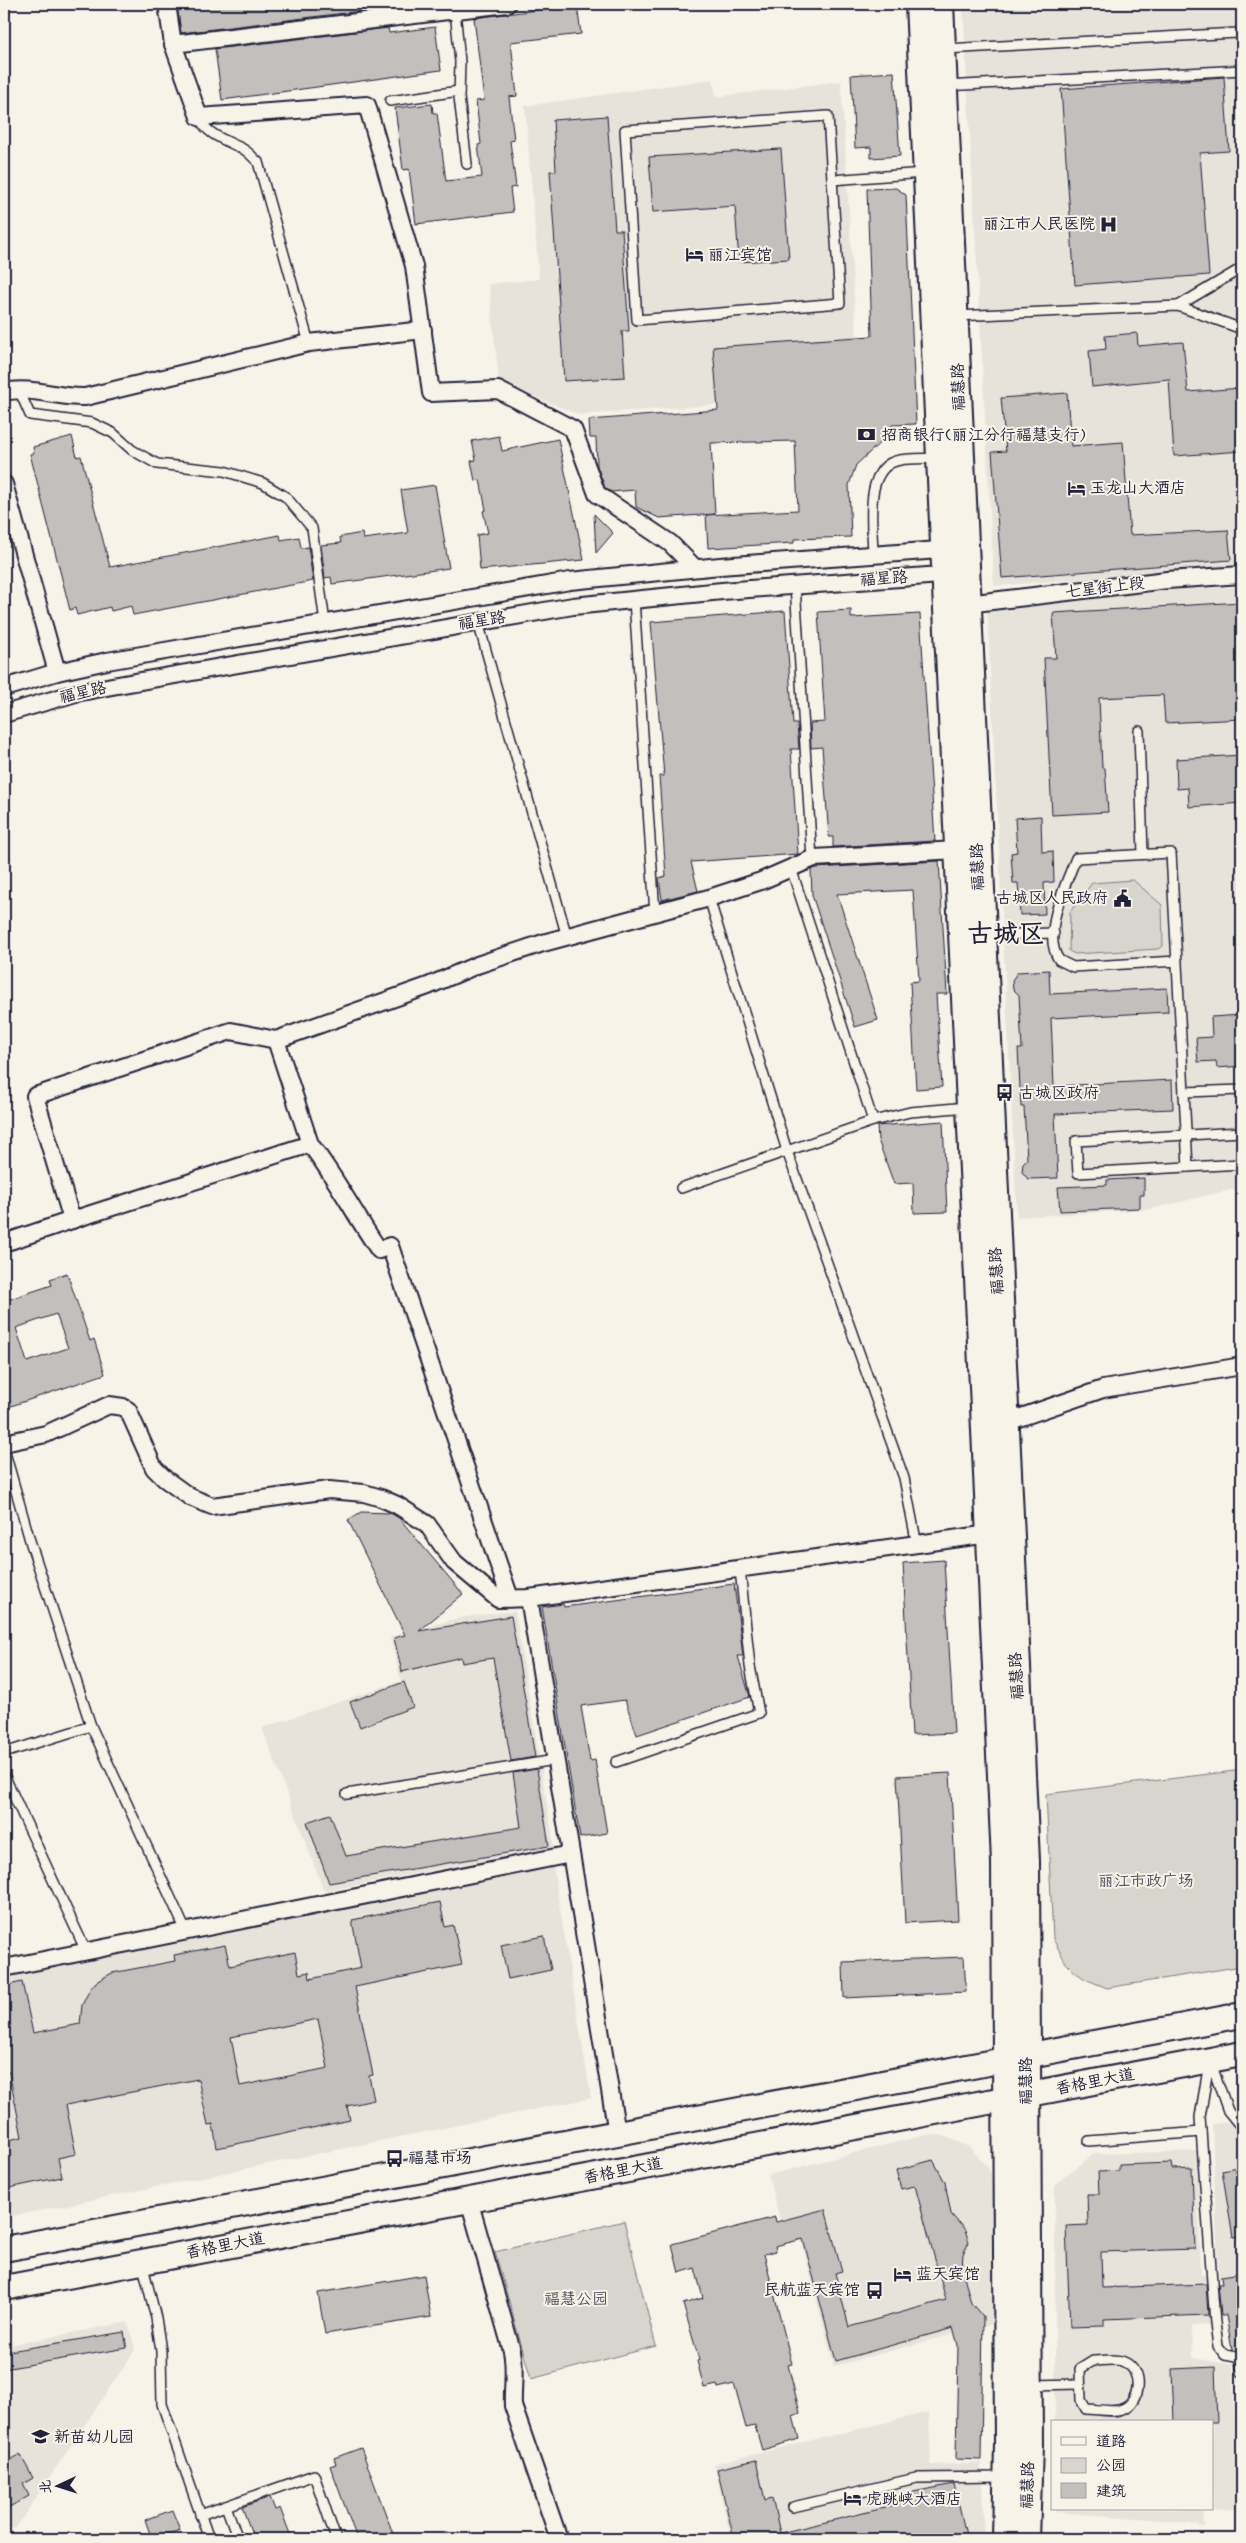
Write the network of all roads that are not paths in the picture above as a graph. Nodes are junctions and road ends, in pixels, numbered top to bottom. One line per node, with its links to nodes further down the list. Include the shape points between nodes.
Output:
1 (167, 4): 7 (street)
2 (507, 4): 5 (street)
3 (919, 4): 15 (main road, 福慧路)
4 (940, 4): 8 (main road, 福慧路)
5 (455, 10): 7 (street); 11 (lane)
6 (1242, 30): 8 (lane, via 1237,33)
7 (173, 44): 13 (street)
8 (942, 49): 10 (main road, 福慧路)
9 (1242, 70): 10 (lane)
10 (944, 86): 19 (main road, 福慧路)
11 (459, 91): 12 (lane); 14 (lane)
12 (390, 100)
13 (199, 117): 21 (street, via 367,105 414,266); 22 (lane, via 216,137 244,150 258,162)
14 (467, 164)
15 (927, 173): 16 (lane); 24 (main road, 福慧路)
16 (832, 180): 16 (lane, via 828,116 625,130 637,320 840,303)
17 (1242, 268): 18 (lane)
18 (1178, 306): 19 (lane); 20 (lane)
19 (955, 316): 27 (main road, 福慧路)
20 (1242, 329)
21 (423, 330): 22 (street); 28 (street, via 431,393 498,390 573,429 597,494 670,543)
22 (309, 343): 23 (street, via 85,396)
23 (12, 391): 34 (lane, via 30,415 92,423 113,433 132,450 157,464 224,471 263,483 286,497 312,528)
24 (941, 458): 26 (lane, via 899,460 880,474 872,495); 27 (main road, 福慧路)
25 (4, 484): 35 (street)
26 (874, 555): 27 (street, 福星路); 28 (street, 福星路)
27 (955, 562): 30 (street, 福星路); 32 (main road, 福慧路); 39 (main road, 福慧路)
28 (695, 568): 34 (street, 福星路, via 570,581)
29 (1242, 575): 32 (street, 七星街上段, via 1167,580)
30 (795, 585): 31 (street, 福星路); 41 (lane)
31 (634, 600): 33 (street, 福星路, via 573,606); 44 (lane)
32 (968, 604): 46 (main road, 福慧路)
33 (478, 622): 37 (street, 福星路, via 112,686); 47 (lane)
34 (324, 623): 35 (street, 福星路)
35 (57, 672): 36 (street, 福星路)
36 (4, 688)
37 (4, 714)
38 (1139, 731): 40 (lane)
39 (957, 850): 41 (street); 52 (main road, 福慧路)
40 (1143, 854): 45 (lane, via 1076,858 1054,916); 48 (lane, via 1171,853)
41 (812, 859): 42 (street)
42 (791, 868): 43 (street); 53 (lane)
43 (709, 898): 44 (street); 57 (lane)
44 (654, 914): 47 (street)
45 (1054, 933): 46 (lane); 48 (lane, via 1056,956 1068,966)
46 (981, 935): 64 (main road, 福慧路)
47 (566, 937): 49 (street, via 477,965 428,986)
48 (1177, 961): 51 (lane)
49 (276, 1040): 56 (street); 61 (street, via 231,1031 35,1096)
50 (1242, 1090): 51 (lane)
51 (1184, 1092): 55 (lane)
52 (969, 1107): 53 (lane, via 910,1112); 67 (main road, 福慧路)
53 (872, 1121): 57 (lane)
54 (1242, 1132): 55 (lane)
55 (1186, 1135): 59 (lane); 59 (lane, via 1076,1141 1078,1173)
56 (310, 1144): 61 (street); 70 (street, via 335,1176 346,1201 379,1250 390,1246)
57 (787, 1151): 60 (lane); 68 (lane, via 904,1478)
58 (1242, 1164): 59 (lane)
59 (1188, 1167)
60 (680, 1188)
61 (72, 1220): 62 (street)
62 (4, 1243)
63 (1242, 1366): 64 (street, via 1103,1389)
64 (1004, 1423): 84 (main road, 福慧路, via 1026,1862)
65 (4, 1443): 70 (street, via 46,1434 109,1406 123,1407 128,1410 154,1468 190,1497 212,1506 328,1490 381,1498 427,1524 454,1562 491,1594 498,1599)
66 (4, 1449): 72 (lane, via 31,1544)
67 (989, 1534): 68 (street); 84 (main road, 福慧路)
68 (917, 1544): 69 (street)
69 (740, 1569): 71 (street); 75 (lane, via 750,1666 759,1713)
70 (510, 1598): 71 (street)
71 (529, 1598): 74 (street)
72 (91, 1726): 73 (lane); 79 (lane)
73 (4, 1753)
74 (555, 1760): 77 (lane); 78 (street)
75 (616, 1762)
76 (4, 1775): 80 (lane)
77 (347, 1794)
78 (571, 1854): 79 (street); 88 (street)
79 (186, 1931): 80 (street)
80 (86, 1952): 81 (street)
81 (4, 1968)
82 (1242, 2015): 84 (main road)
83 (1242, 2054): 85 (main road, 香格里大道)
84 (1016, 2057): 86 (main road, 福慧路); 88 (main road)
85 (1210, 2060): 86 (main road, 香格里大道); 87 (lane, via 1228,2111); 89 (lane, via 1200,2117)
86 (1016, 2097): 91 (main road, 香格里大道); 97 (main road, 福慧路); 98 (main road, 福慧路)
87 (1242, 2128)
88 (617, 2132): 92 (main road)
89 (1201, 2132): 90 (lane); 95 (lane, via 1218,2346 1225,2355 1240,2361)
90 (1089, 2141)
91 (469, 2200): 93 (main road, 香格里大道); 105 (street, via 512,2351 516,2374 512,2394 514,2406)
92 (4, 2249)
93 (142, 2261): 94 (main road, 香格里大道); 101 (lane, via 156,2318 162,2404)
94 (4, 2288)
95 (1242, 2372)
96 (1080, 2384): 96 (lane, via 1080,2400 1086,2409 1121,2410 1136,2397 1136,2372 1122,2361 1093,2361 1080,2369); 97 (lane)
97 (1028, 2385): 107 (main road, 福慧路)
98 (1007, 2477): 100 (lane, via 916,2478); 106 (main road, 福慧路)
99 (226, 2506): 101 (lane); 103 (lane); 104 (lane, via 314,2475)
100 (793, 2508)
101 (200, 2515): 102 (lane)
102 (209, 2539)
103 (238, 2539)
104 (336, 2539)
105 (559, 2539)
106 (1006, 2539)
107 (1026, 2539)

